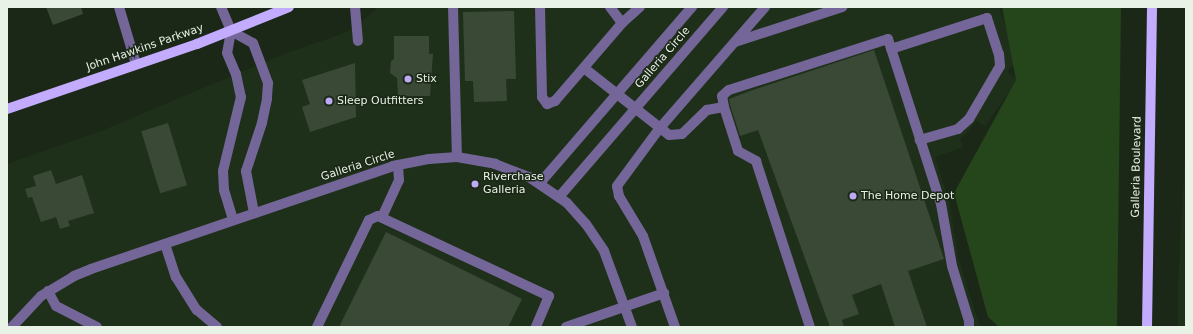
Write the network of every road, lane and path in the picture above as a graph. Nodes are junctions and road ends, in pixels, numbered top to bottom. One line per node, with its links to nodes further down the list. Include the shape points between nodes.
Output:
1 (221, 7): 15 (street)
2 (289, 7): 15 (main road, John Hawkins Parkway)
3 (356, 7): 16 (street)
4 (453, 7): 27 (street)
5 (540, 7): 20 (street, via 544,102 547,104 556,101)
6 (610, 7): 14 (street)
7 (640, 7): 14 (street)
8 (692, 7): 21 (street, Galleria Circle)
9 (723, 7): 23 (street, Galleria Circle)
10 (765, 7): 17 (street)
11 (842, 7): 17 (street)
12 (1152, 7): 48 (main road, Galleria Boulevard)
13 (122, 8): 19 (street)
14 (622, 23): 20 (street)
15 (231, 31): 19 (main road, John Hawkins Parkway); 31 (street, via 253,43 268,83 268,99 262,123 246,171); 33 (street, via 227,53 236,74 241,97 223,172 224,190)
16 (358, 41)
17 (735, 42): 25 (street)
18 (892, 49): 22 (street, via 888,39 729,90 722,96); 26 (street); 26 (street, via 987,18 999,54 1000,66 969,119 958,129)
19 (136, 64): 24 (main road, John Hawkins Parkway)
20 (584, 68): 21 (street)
21 (618, 92): 23 (street); 29 (street, Galleria Circle)
22 (724, 107): 25 (street, via 707,110 682,134 669,135); 46 (street, via 738,151 756,161)
23 (636, 108): 25 (street); 30 (street, Galleria Circle)
24 (7, 109)
25 (659, 129): 36 (street, via 617,186 619,196 643,236)
26 (920, 140): 47 (street, via 940,204 952,266)
27 (458, 158): 28 (street, Galleria Circle); 29 (street, Galleria Circle, via 495,164)
28 (398, 165): 31 (street, Galleria Circle); 32 (street, via 399,180)
29 (540, 183): 30 (street, Galleria Circle)
30 (559, 197): 37 (street, Galleria Circle, via 596,238 613,270)
31 (254, 213): 33 (street, Galleria Circle)
32 (382, 217): 41 (street, via 373,217 369,220); 42 (street, via 549,296)
33 (233, 220): 34 (street, Galleria Circle)
34 (165, 244): 35 (street, Galleria Circle, via 74,276); 40 (street, via 176,277 197,310)
35 (48, 291): 38 (street, Galleria Circle); 39 (street, via 56,306)
36 (664, 293): 37 (street); 45 (street)
37 (625, 306): 43 (street); 44 (street, Galleria Circle)
38 (12, 327)
39 (97, 327)
40 (217, 327)
41 (317, 327)
42 (536, 327)
43 (566, 327)
44 (632, 327)
45 (676, 327)
46 (810, 327)
47 (969, 327)
48 (1147, 327)

